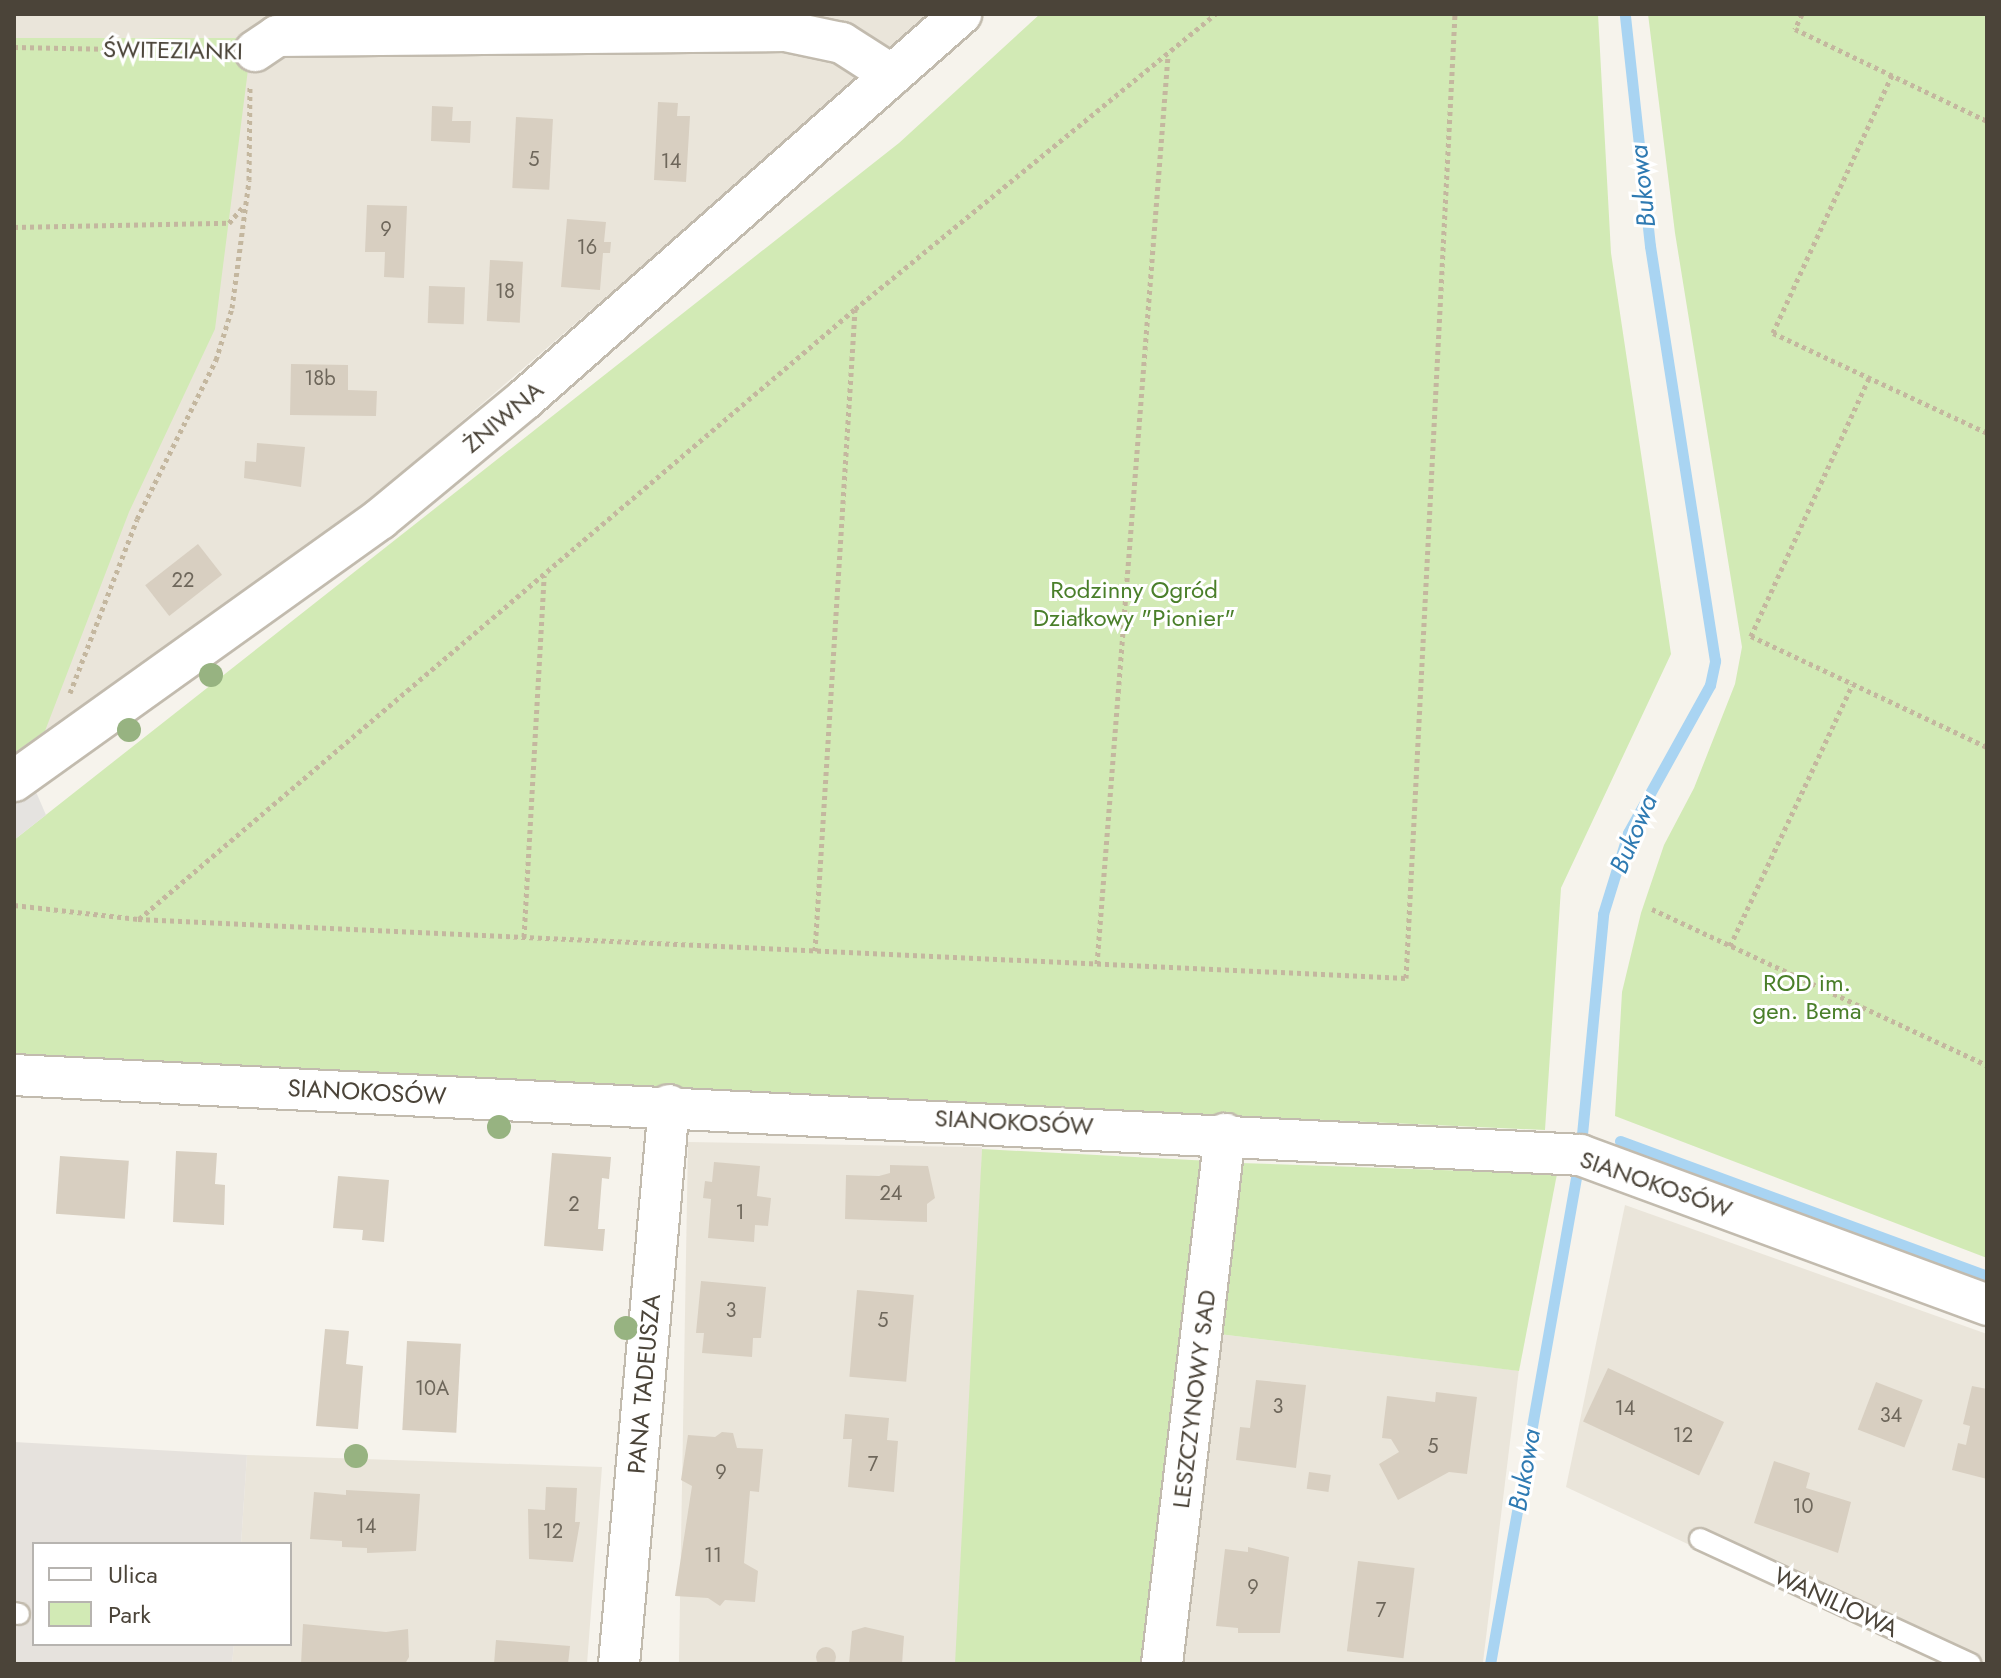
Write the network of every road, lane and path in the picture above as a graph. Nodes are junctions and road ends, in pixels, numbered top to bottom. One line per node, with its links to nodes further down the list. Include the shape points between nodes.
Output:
1 (961, 14): 8 (street, ŻNIWNA)
2 (1216, 14): 7 (path)
3 (1455, 14): 27 (path, via 1406,978)
4 (1802, 14): 9 (path, via 1795,29)
5 (14, 47): 6 (path, ŚWITEZIANKI)
6 (255, 51): 8 (street, ŚWITEZIANKI, via 277,36 785,31 842,43); 11 (path)
7 (1168, 54): 13 (path); 27 (path)
8 (892, 75): 20 (street, ŻNIWNA, via 537,389 380,519)
9 (1892, 75): 10 (path); 14 (path, via 1773,333)
10 (1987, 121)
11 (244, 206): 12 (path, via 229,223); 18 (path, via 232,308 216,360 137,519)
12 (14, 227)
13 (855, 309): 16 (path); 26 (path)
14 (1869, 378): 15 (path); 17 (path, via 1751,636)
15 (1987, 433)
16 (544, 576): 23 (path); 24 (path)
17 (1853, 684): 19 (path); 25 (path)
18 (66, 701)
19 (1987, 747)
20 (14, 781)
21 (14, 905): 23 (path)
22 (1652, 909): 25 (path)
23 (138, 919): 24 (path)
24 (524, 937): 26 (path)
25 (1730, 946): 28 (path)
26 (815, 951): 27 (path)
27 (1097, 964)
28 (1987, 1065)
29 (14, 1075): 30 (street, SIANOKOSÓW)
30 (669, 1105): 31 (street, SIANOKOSÓW); 34 (street, PANA TADEUSZA)
31 (1225, 1134): 32 (street, SIANOKOSÓW, via 1580,1155); 35 (street, LESZCZYNOWY SAD)
32 (1987, 1305)
33 (1700, 1539): 36 (lane, WANILIOWA)
34 (619, 1664)
35 (1162, 1664)
36 (1971, 1664)

